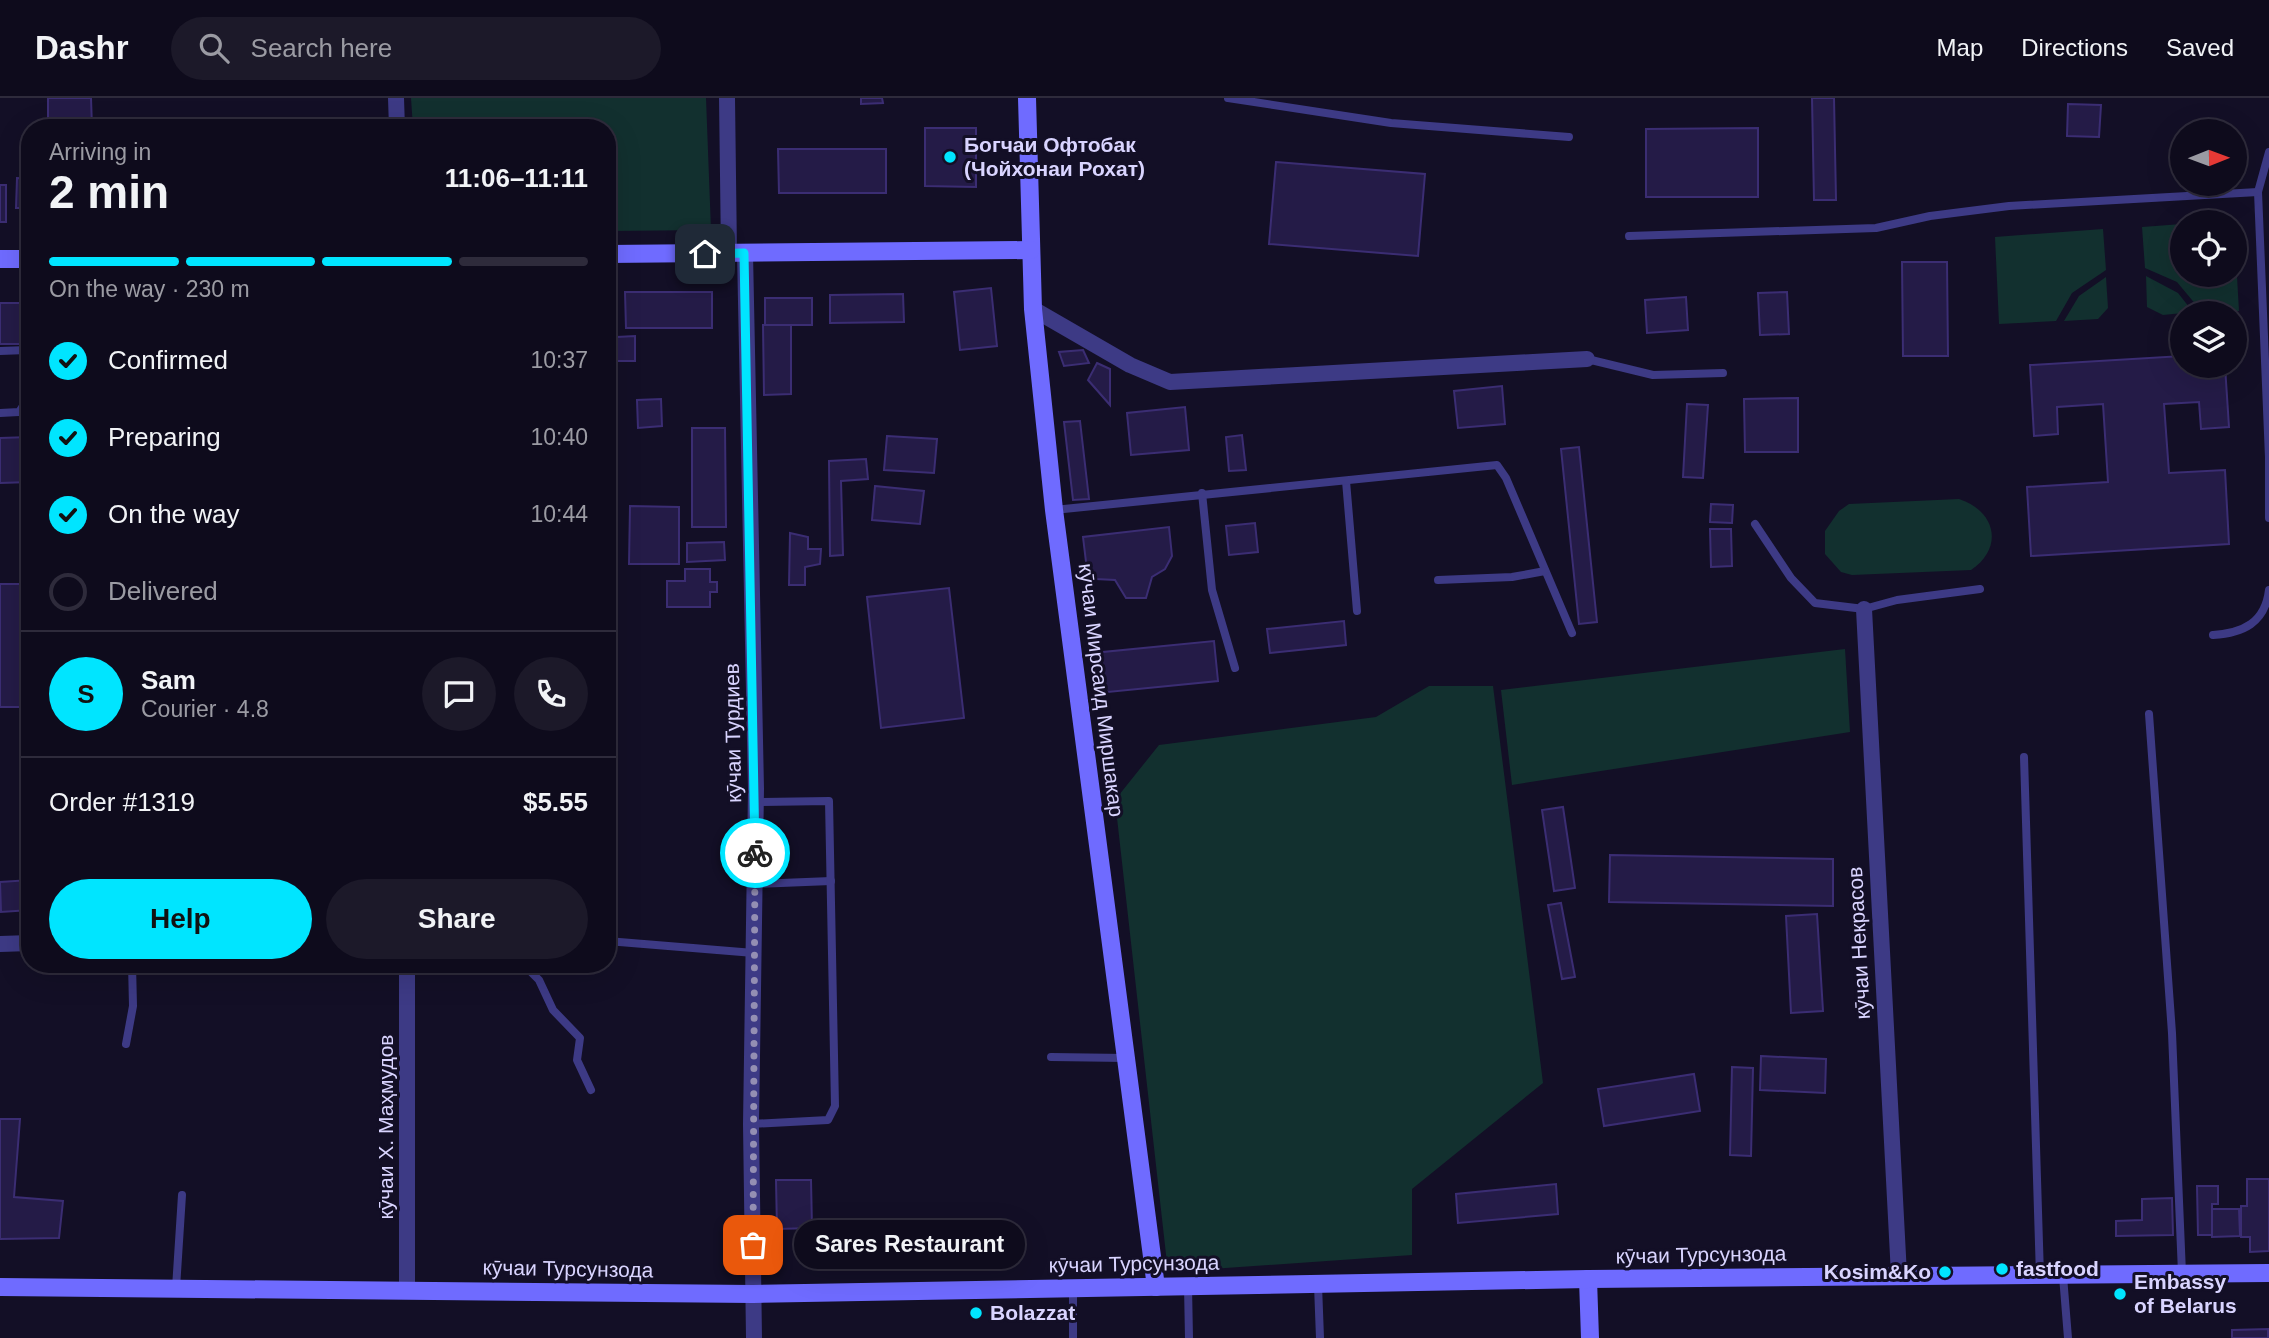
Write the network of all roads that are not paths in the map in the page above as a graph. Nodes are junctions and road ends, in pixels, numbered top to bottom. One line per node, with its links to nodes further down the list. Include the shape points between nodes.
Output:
1 (396, 98): 5 (street)
2 (727, 98): 11 (street, кӯчаи Турдиев)
3 (1027, 98): 10 (main road, кӯчаи Мирсаид Миршакар)
4 (1228, 98): 6 (lane, via 1391,123)
5 (397, 119)
6 (1569, 138)
7 (2268, 158): 8 (lane)
8 (2258, 192): 9 (lane, via 2009,206 1876,228); 22 (lane)
9 (1629, 236)
10 (1031, 250): 11 (main road); 15 (main road, кӯчаи Мирсаид Миршакар)
11 (737, 253): 12 (main road); 39 (street, кӯчаи Турдиев)
12 (616, 254)
13 (21, 258): 14 (main road)
14 (0, 259)
15 (1032, 309): 18 (street, via 1130,365 1170,382); 25 (main road, кӯчаи Мирсаид Миршакар)
16 (21, 350): 17 (lane)
17 (0, 351)
18 (1587, 359): 19 (lane, via 1653,375)
19 (1723, 373)
20 (21, 409): 21 (lane)
21 (0, 413)
22 (2269, 457): 26 (lane)
23 (1346, 481): 24 (lane); 28 (lane, via 1497,465); 33 (lane)
24 (1202, 493): 25 (lane); 36 (lane, via 1212,590)
25 (1054, 510): 51 (main road, кӯчаи Мирсаид Миршакар)
26 (2269, 519)
27 (1755, 524): 32 (lane, via 1791,578 1815,603)
28 (1545, 571): 29 (lane); 34 (lane)
29 (1438, 580)
30 (1980, 589): 32 (lane)
31 (2269, 590): 35 (lane, via 2265,609 2250,626 2241,632)
32 (1864, 609): 56 (street, кӯчаи Некрасов)
33 (1357, 611)
34 (1572, 633)
35 (2213, 635)
36 (1235, 668)
37 (2149, 714): 57 (lane, via 2172,1033)
38 (2024, 757): 58 (lane)
39 (755, 802): 40 (lane, via 829,801); 41 (street, кӯчаи Турдиев)
40 (831, 881): 41 (lane); 53 (lane, via 832,1116 822,1121)
41 (755, 884): 45 (street, кӯчаи Турдиев)
42 (616, 942): 45 (lane)
43 (21, 943): 44 (street)
44 (0, 944)
45 (754, 953): 53 (street, кӯчаи Турдиев)
46 (132, 973): 49 (lane, via 133,1006)
47 (407, 973): 67 (street, кӯчаи Х. Маҳмудов)
48 (532, 973): 52 (lane, via 552,1010 580,1038 577,1060)
49 (126, 1044)
50 (1051, 1057): 51 (lane)
51 (1126, 1058): 64 (main road, кӯчаи Мирсаид Миршакар)
52 (591, 1090)
53 (751, 1124): 68 (street, кӯчаи Турдиев)
54 (182, 1195): 65 (lane)
55 (2269, 1273): 57 (main road, кӯчаи Турсунзода)
56 (1899, 1275): 58 (main road, кӯчаи Турсунзода); 60 (main road, кӯчаи Турсунзода)
57 (2182, 1275): 59 (main road, кӯчаи Турсунзода)
58 (2040, 1276): 59 (main road, кӯчаи Турсунзода)
59 (2063, 1276): 74 (lane)
60 (1588, 1279): 61 (main road, кӯчаи Турсунзода); 73 (main road)
61 (1318, 1285): 62 (main road, кӯчаи Турсунзода); 72 (lane)
62 (1188, 1286): 64 (main road, кӯчаи Турсунзода); 71 (lane)
63 (0, 1287): 65 (main road, кӯчаи Турсунзода)
64 (1156, 1287): 66 (main road, кӯчаи Турсунзода)
65 (176, 1288): 67 (main road, кӯчаи Турсунзода)
66 (1073, 1288): 68 (main road, кӯчаи Турсунзода); 70 (lane)
67 (407, 1290): 68 (main road, кӯчаи Турсунзода)
68 (753, 1294): 69 (street, кӯчаи Турдиев)
69 (754, 1338)
70 (1073, 1338)
71 (1189, 1338)
72 (1320, 1338)
73 (1590, 1338)
74 (2068, 1338)

